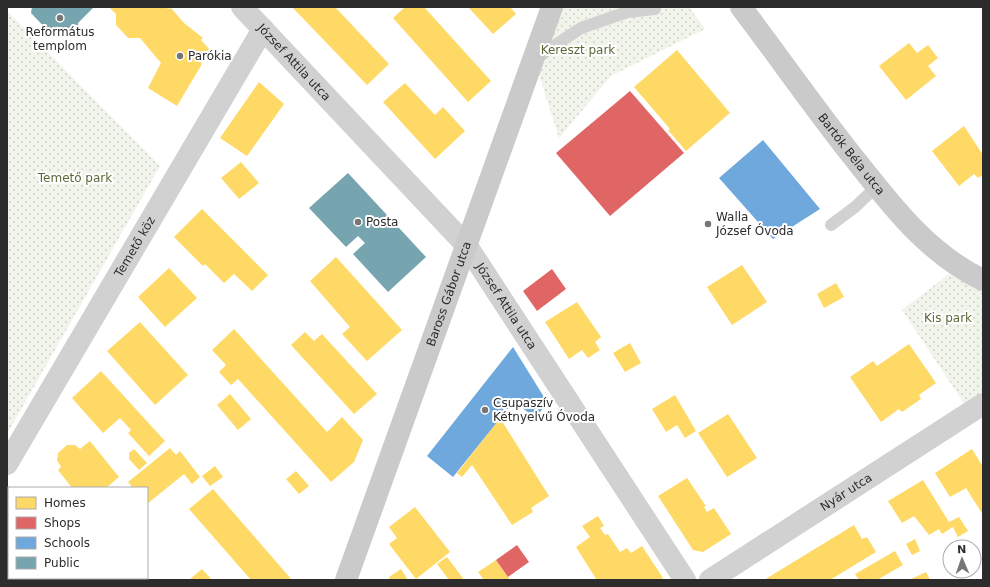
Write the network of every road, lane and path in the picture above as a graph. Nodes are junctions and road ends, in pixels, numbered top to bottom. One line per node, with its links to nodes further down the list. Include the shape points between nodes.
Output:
1 (242, 7): 5 (street, József Attila utca)
2 (552, 7): 6 (main road, Baross Gábor utca)
3 (741, 7): 7 (main road, Bartók Béla utca)
4 (655, 9): 6 (lane, via 627,12 581,28)
5 (263, 29): 9 (street, József Attila utca); 12 (street, Temető köz)
6 (534, 59): 9 (main road, Baross Gábor utca)
7 (876, 187): 8 (lane); 10 (main road, Bartók Béla utca, via 896,212 937,251)
8 (831, 225)
9 (467, 246): 13 (main road, Baross Gábor utca); 14 (street, József Attila utca)
10 (983, 280)
11 (983, 404): 15 (street, Nyár utca)
12 (7, 464)
13 (346, 580)
14 (685, 580)
15 (710, 580)

